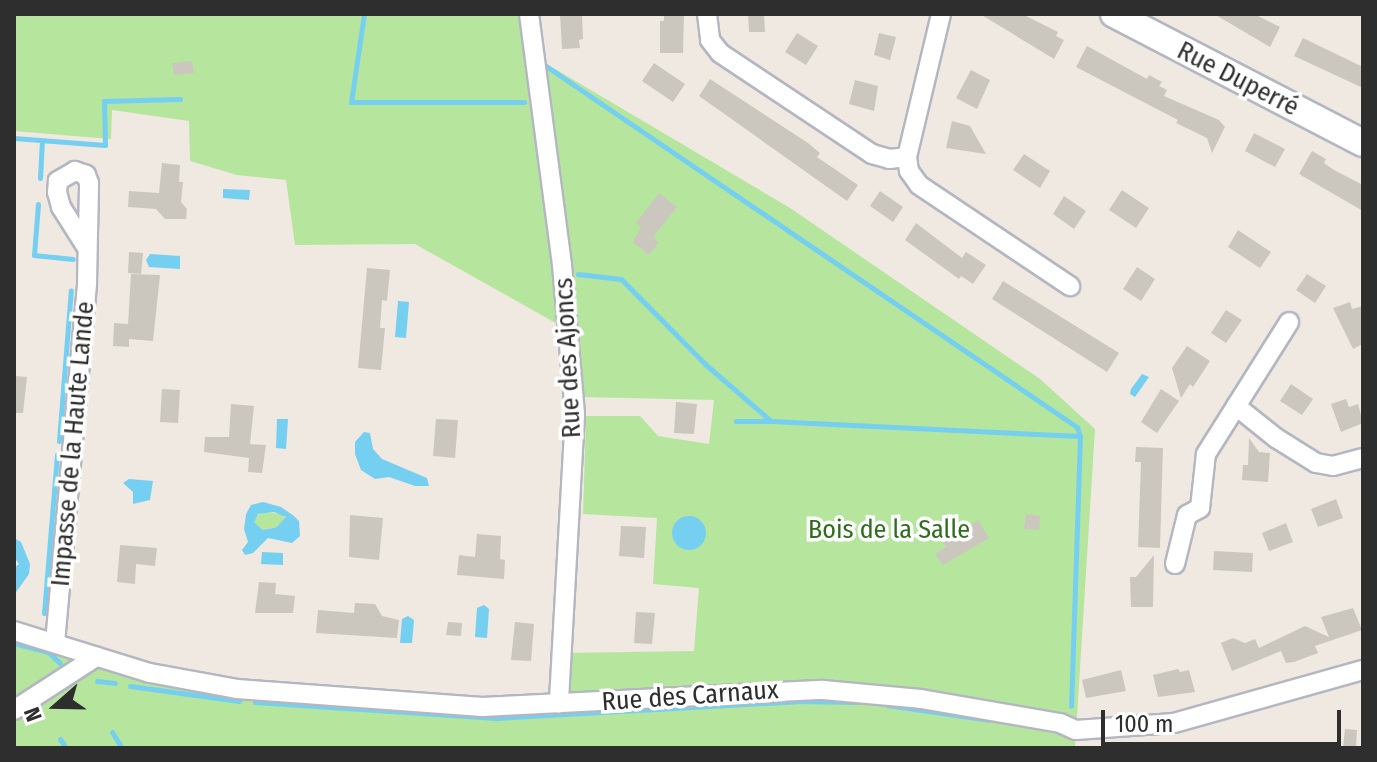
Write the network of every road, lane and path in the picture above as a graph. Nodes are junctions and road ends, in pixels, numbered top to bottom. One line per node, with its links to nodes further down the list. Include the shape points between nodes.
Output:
1 (529, 14): 17 (street, Rue des Ajoncs, via 562,265 575,414)
2 (707, 14): 6 (street, via 710,40 720,53 872,154)
3 (941, 14): 6 (street)
4 (1114, 14): 5 (street, Rue Duperré)
5 (1363, 143)
6 (907, 157): 8 (street, via 919,185)
7 (85, 245): 14 (street, Impasse de la Haute Lande, via 87,282)
8 (1070, 286)
9 (1289, 322): 10 (street)
10 (1236, 406): 11 (street, via 1316,463 1333,466); 12 (street, via 1206,454 1200,508 1187,515)
11 (1363, 458)
12 (1175, 564)
13 (14, 631): 14 (street, Rue des Carnaux)
14 (55, 643): 15 (street, Rue des Carnaux)
15 (96, 657): 17 (street, Rue des Carnaux, via 191,683 237,689 450,706); 18 (street)
16 (1363, 670): 19 (street, Rue des Carnaux, via 1174,723)
17 (559, 704): 19 (street, Rue des Carnaux, via 823,690 921,699 1060,723)
18 (14, 710)
19 (1074, 739)

